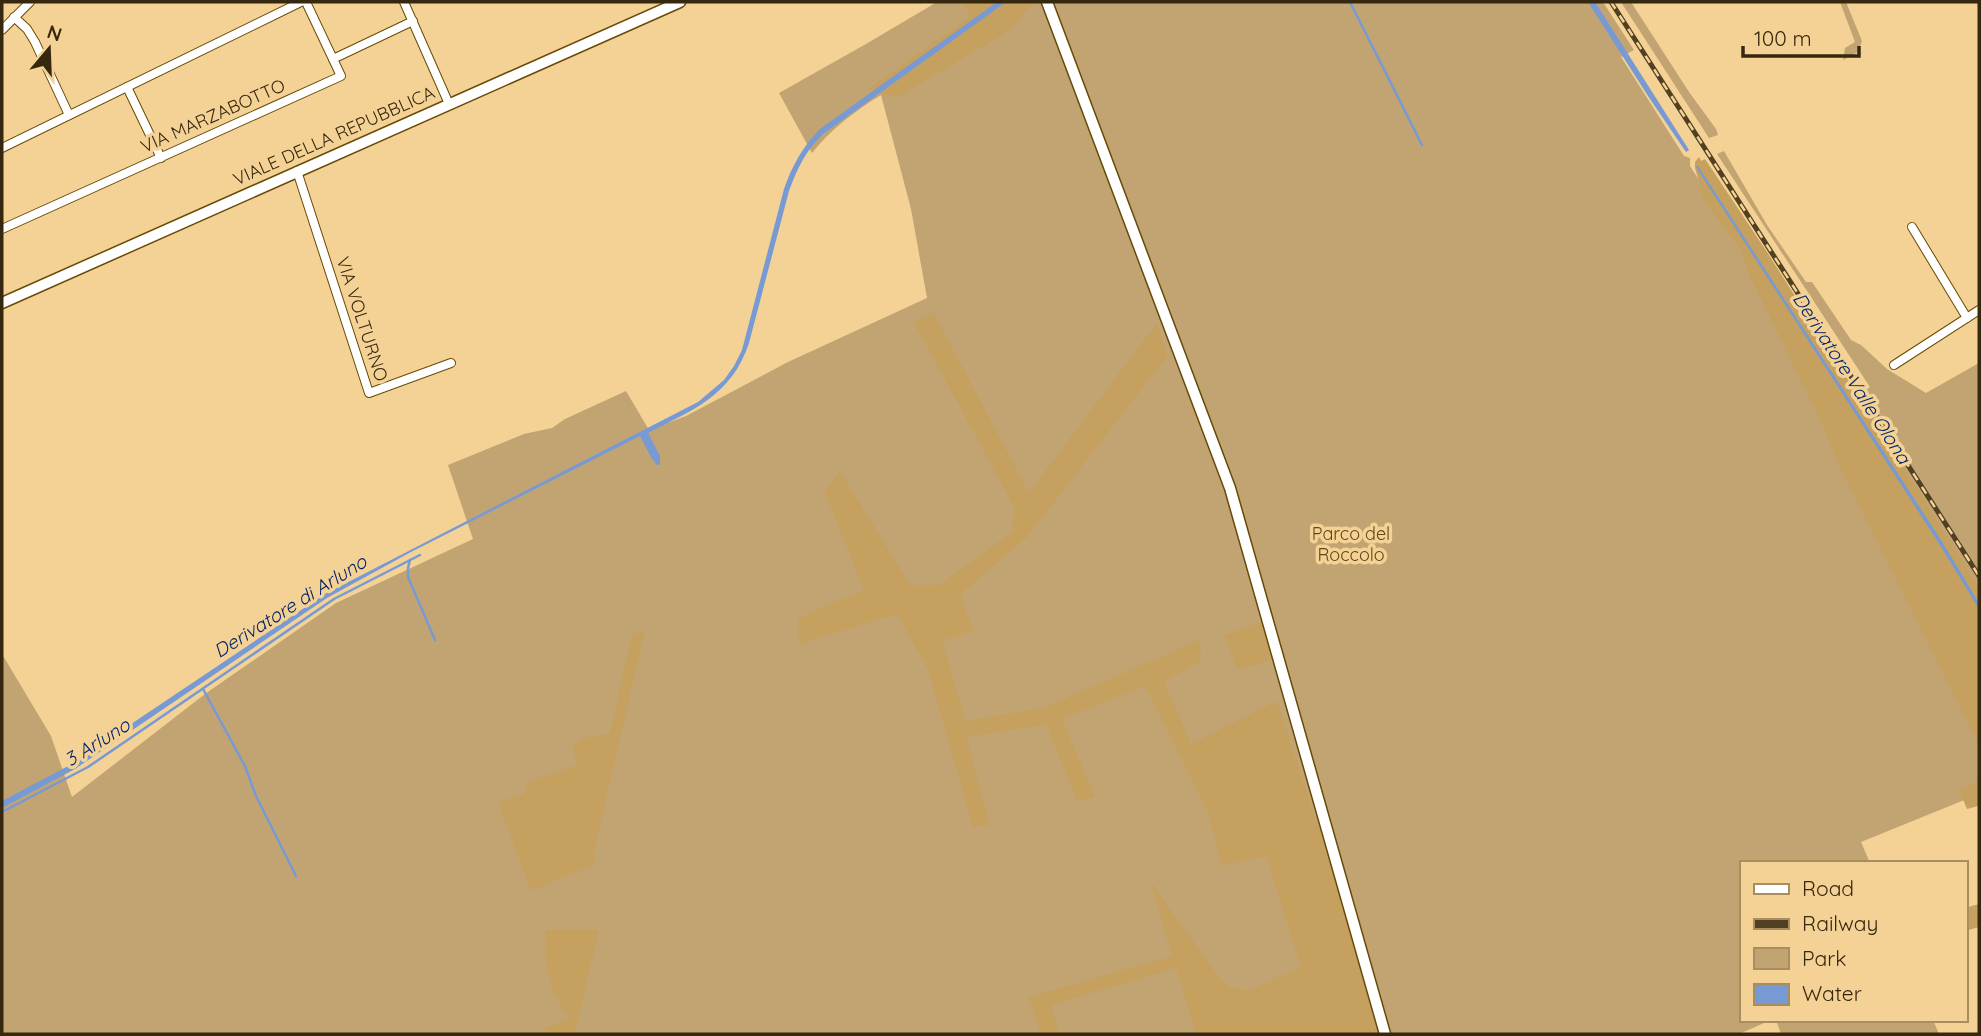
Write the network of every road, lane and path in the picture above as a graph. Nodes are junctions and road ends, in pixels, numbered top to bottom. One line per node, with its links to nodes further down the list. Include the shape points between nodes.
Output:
1 (30, 2): 6 (street)
2 (303, 2): 9 (street); 10 (street)
3 (404, 2): 7 (street)
4 (680, 2): 11 (main road, VIALE DELLA REPUBBLICA)
5 (1047, 2): 23 (main road, via 1230,488)
6 (14, 17): 8 (street); 12 (street, via 35,42)
7 (413, 21): 9 (street); 11 (street)
8 (2, 30)
9 (333, 59): 14 (street, VIA MARZABOTTO, via 341,76)
10 (127, 87): 12 (street); 14 (street)
11 (449, 104): 15 (main road, VIALE DELLA REPUBBLICA)
12 (69, 115): 13 (street)
13 (2, 148)
14 (161, 158): 17 (street, VIA MARZABOTTO)
15 (297, 172): 18 (main road, VIALE DELLA REPUBBLICA); 21 (street, VIA VOLTURNO, via 369,393)
16 (1912, 227): 20 (street)
17 (2, 229)
18 (2, 303)
19 (1979, 310): 20 (street)
20 (1967, 318): 22 (street)
21 (451, 363)
22 (1894, 365)
23 (1385, 1034)

